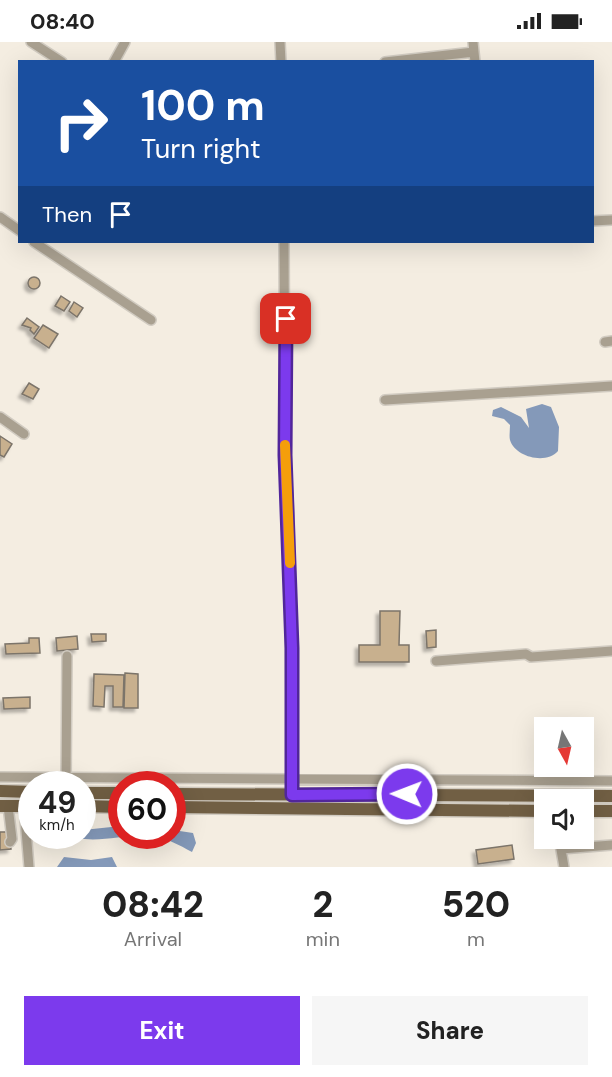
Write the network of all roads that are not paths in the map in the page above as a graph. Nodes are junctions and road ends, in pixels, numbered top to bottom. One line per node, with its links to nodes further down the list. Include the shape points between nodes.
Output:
1 (31, 42): 5 (street)
2 (125, 42): 6 (street)
3 (280, 42): 7 (street)
4 (474, 52): 8 (street)
5 (59, 60)
6 (115, 60)
7 (281, 60)
8 (404, 60)
9 (0, 217): 12 (street)
10 (612, 220): 11 (street)
11 (594, 221)
12 (18, 230)
13 (35, 243): 15 (street)
14 (284, 243): 26 (street, via 285,455)
15 (151, 321)
16 (612, 386): 17 (street)
17 (385, 400)
18 (0, 417): 19 (street)
19 (24, 434)
20 (612, 651): 22 (street)
21 (67, 656): 23 (street)
22 (435, 660)
23 (67, 771)
24 (0, 777): 25 (street)
25 (18, 778)
26 (296, 780): 27 (street); 28 (street); 32 (street)
27 (96, 781)
28 (612, 782)
29 (0, 791): 30 (main road)
30 (18, 792)
31 (186, 794): 32 (main road)
32 (294, 795): 33 (main road)
33 (612, 796)
34 (4, 806): 39 (street)
35 (186, 807): 36 (main road)
36 (534, 811)
37 (594, 811): 38 (main road)
38 (612, 811)
39 (10, 842)
40 (612, 845): 41 (street)
41 (594, 846)
42 (29, 849): 44 (street)
43 (561, 849): 45 (street)
44 (29, 867)
45 (564, 867)

